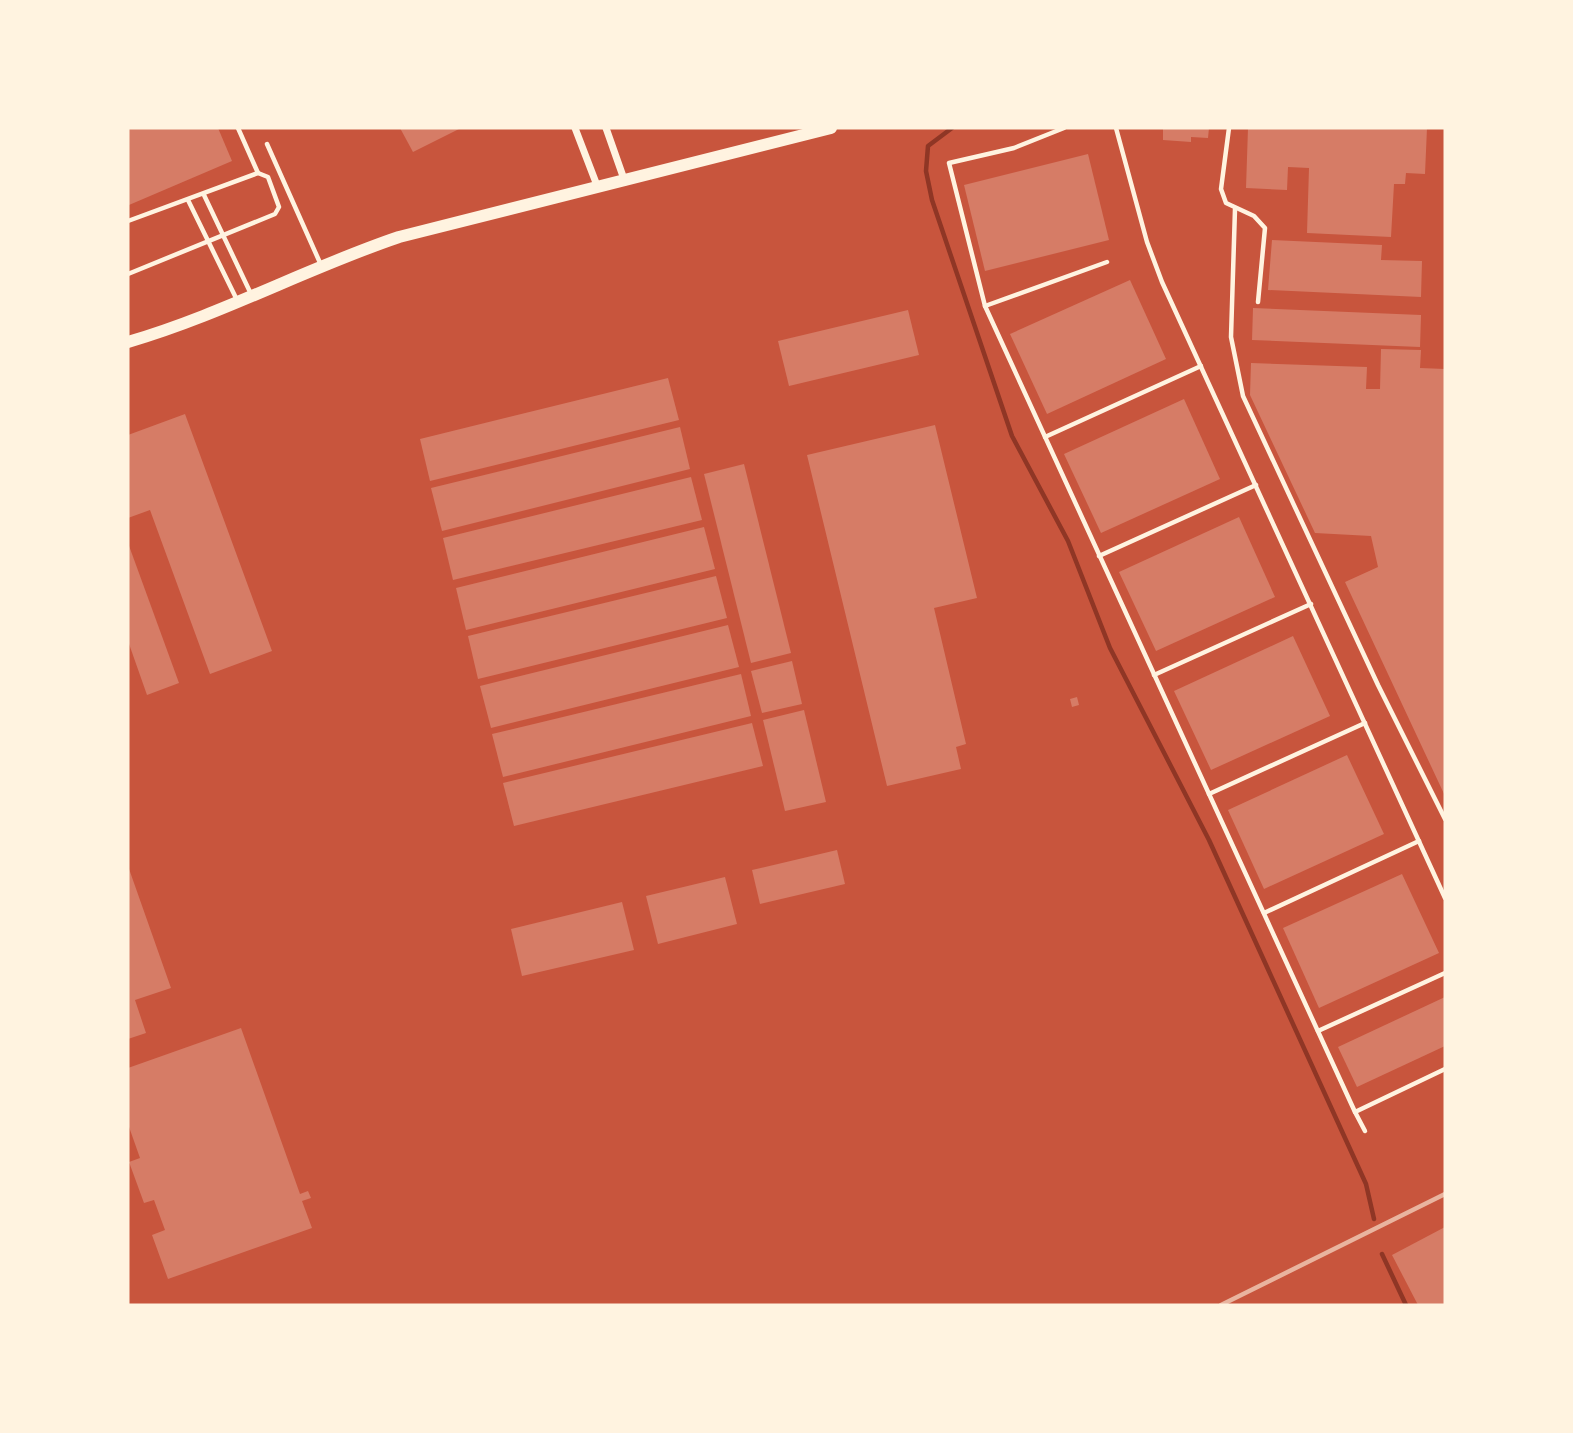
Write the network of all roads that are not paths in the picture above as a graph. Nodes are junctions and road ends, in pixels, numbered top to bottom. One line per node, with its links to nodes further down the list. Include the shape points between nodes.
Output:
1 (238, 128): 9 (lane)
2 (575, 128): 11 (street)
3 (606, 128): 10 (street)
4 (831, 128): 10 (main road)
5 (1063, 128): 24 (lane, via 1014,148 949,163)
6 (1116, 128): 26 (lane, via 1153,260)
7 (1228, 128): 14 (lane, via 1221,189 1226,203)
8 (267, 144): 19 (lane)
9 (258, 173): 12 (lane); 16 (lane, via 268,177 278,211)
10 (625, 181): 11 (main road)
11 (598, 188): 19 (main road, via 399,237)
12 (204, 195): 13 (lane); 16 (lane)
13 (188, 200): 15 (lane); 17 (lane)
14 (1235, 209): 23 (lane, via 1254,216 1265,228); 34 (lane, via 1231,337 1243,396)
15 (128, 221)
16 (222, 234): 17 (lane); 21 (lane)
17 (208, 240): 20 (lane); 22 (lane)
18 (1107, 262): 24 (lane)
19 (321, 265): 21 (main road)
20 (128, 274)
21 (251, 295): 22 (main road)
22 (237, 301): 25 (main road)
23 (1258, 302)
24 (985, 306): 27 (lane)
25 (128, 342)
26 (1201, 366): 27 (lane); 28 (lane)
27 (1045, 438): 29 (lane)
28 (1256, 485): 29 (lane); 30 (lane)
29 (1100, 556): 31 (lane)
30 (1311, 604): 31 (lane); 32 (lane)
31 (1154, 675): 33 (lane)
32 (1365, 723): 33 (lane); 35 (lane)
33 (1209, 793): 37 (lane)
34 (1445, 818)
35 (1419, 841): 36 (lane); 37 (lane)
36 (1445, 898)
37 (1264, 913): 39 (lane)
38 (1445, 973): 39 (lane)
39 (1318, 1031): 41 (lane)
40 (1445, 1069): 41 (lane)
41 (1355, 1112): 42 (lane)
42 (1365, 1131)

